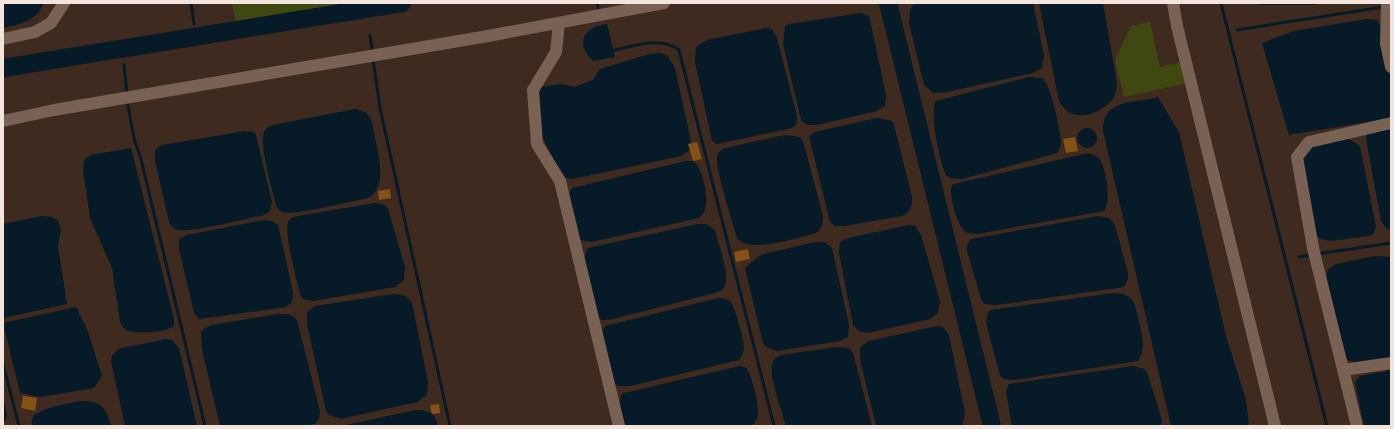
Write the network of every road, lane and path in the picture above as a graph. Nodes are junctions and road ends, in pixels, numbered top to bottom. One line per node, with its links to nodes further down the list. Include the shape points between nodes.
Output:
1 (64, 3): 6 (lane, via 51,24 35,32)
2 (664, 3): 5 (lane)
3 (1173, 3): 13 (lane)
4 (1387, 3): 7 (lane, via 1386,44)
5 (559, 23): 8 (lane); 12 (lane, via 556,52 532,90 537,144 560,181)
6 (3, 39)
7 (1391, 67)
8 (3, 121)
9 (1391, 123): 11 (lane, via 1308,142 1297,157 1313,248)
10 (1391, 363): 11 (lane)
11 (1343, 370): 14 (lane)
12 (619, 426)
13 (1275, 426)
14 (1357, 426)

